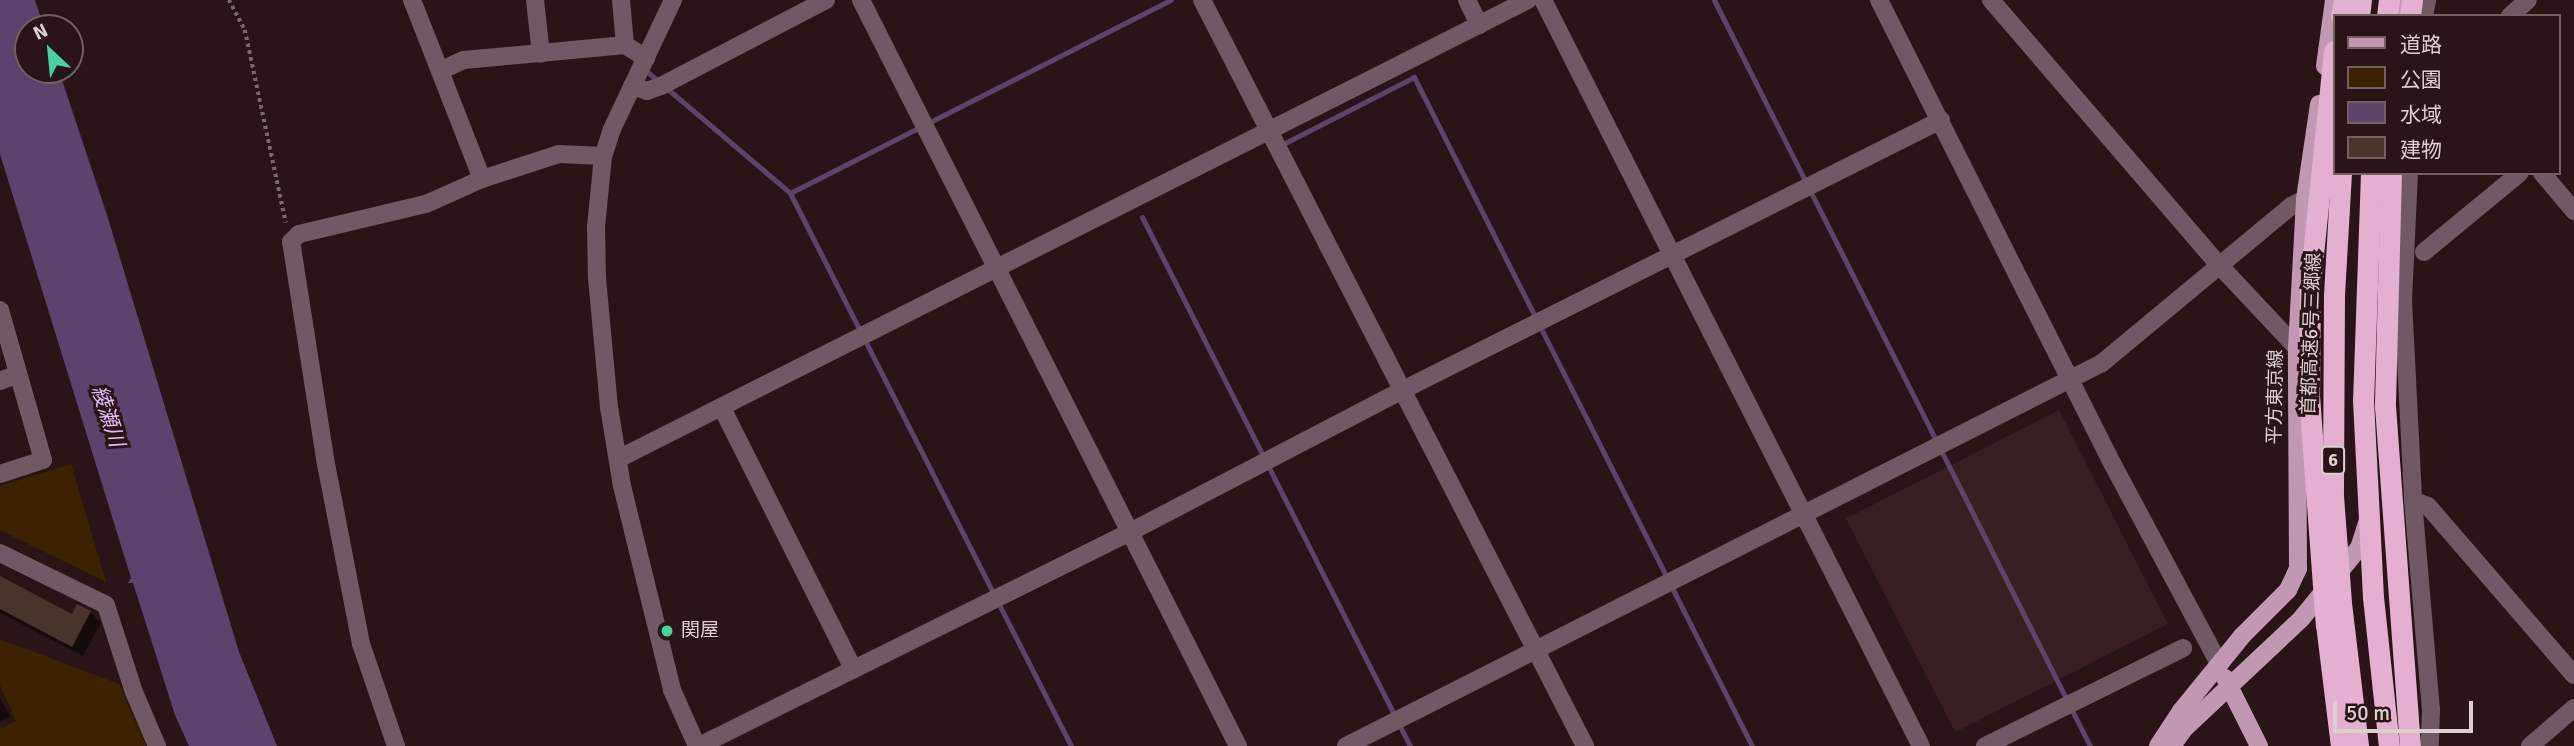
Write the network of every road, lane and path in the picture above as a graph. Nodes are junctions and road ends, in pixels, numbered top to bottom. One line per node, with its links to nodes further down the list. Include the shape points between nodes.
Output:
1 (229, 0): 39 (path, via 245,30)
2 (412, 0): 22 (street)
3 (535, 0): 19 (street)
4 (621, 0): 18 (street)
5 (673, 0): 20 (street)
6 (827, 0): 23 (street, via 661,86 647,91)
7 (861, 0): 43 (street)
8 (1202, 0): 25 (street)
9 (1467, 0): 17 (street)
10 (1528, 0): 17 (street)
11 (1543, 0): 41 (street)
12 (1879, 0): 24 (street)
13 (1991, 0): 42 (street)
14 (2334, 0): 35 (main road, 平方東京線)
15 (2528, 0): 16 (street)
16 (2512, 14)
17 (1479, 25): 25 (street)
18 (625, 46): 19 (street); 20 (street)
19 (541, 54): 22 (street, via 464,60)
20 (646, 58): 23 (street)
21 (2332, 70): 75 (highway, bridge, via 2310,284 2309,395 2326,624)
22 (440, 71): 34 (street)
23 (632, 86): 26 (street)
24 (1941, 120): 41 (street); 48 (street)
25 (1268, 131): 43 (street); 49 (street)
26 (603, 156): 34 (street, via 559,154); 51 (street, via 596,227 597,278)
27 (2341, 175): 76 (highway, 首都高速6号三郷線 / 6, bridge, via 2334,310 2333,496)
28 (2371, 175): 77 (highway, 6, bridge, via 2362,400 2372,597)
29 (2382, 175): 37 (main road)
30 (2391, 175): 78 (highway, bridge, via 2385,406)
31 (2409, 175): 36 (street)
32 (2518, 175): 40 (street)
33 (2544, 175): 38 (street)
34 (482, 179): 39 (street, via 426,204 299,233)
35 (2305, 199): 42 (street); 45 (main road, 平方東京線)
36 (2407, 205): 37 (street); 53 (street, via 2403,300)
37 (2379, 208): 62 (main road, via 2372,344 2376,496 2359,548 2301,619)
38 (2574, 211)
39 (291, 242): 65 (street, via 325,458 361,644)
40 (2424, 253)
41 (1672, 254): 49 (street); 54 (street)
42 (2220, 266): 45 (street); 48 (street, via 2102,363)
43 (997, 269): 50 (street); 55 (street)
44 (0, 310): 46 (street)
45 (2297, 348): 59 (main road, 平方東京線, via 2298,569 2288,590)
46 (18, 374): 47 (street); 52 (street, via 43,460)
47 (0, 381)
48 (2071, 381): 54 (street); 59 (street)
49 (1403, 390): 55 (street); 58 (street)
50 (722, 408): 51 (street); 60 (street)
51 (618, 458): 66 (street, via 656,631 676,700)
52 (0, 474)
53 (2413, 500): 61 (street, via 2428,506); 79 (street)
54 (1805, 514): 58 (street); 70 (street)
55 (1130, 532): 60 (street); 67 (street)
56 (0, 553): 64 (street, via 106,606)
57 (2183, 648): 71 (street)
58 (1537, 649): 68 (street); 69 (street)
59 (2220, 665): 62 (main road); 72 (main road, 平方東京線)
60 (853, 669): 66 (street)
61 (2574, 675)
62 (2229, 686): 73 (main road); 74 (main road)
63 (2574, 708): 80 (street)
64 (157, 746)
65 (397, 746)
66 (698, 746)
67 (1238, 746)
68 (1346, 746)
69 (1585, 746)
70 (1921, 746)
71 (1985, 746)
72 (2158, 746)
73 (2172, 746)
74 (2259, 746)
75 (2341, 746)
76 (2358, 746)
77 (2389, 746)
78 (2410, 746)
79 (2430, 746)
80 (2530, 746)

